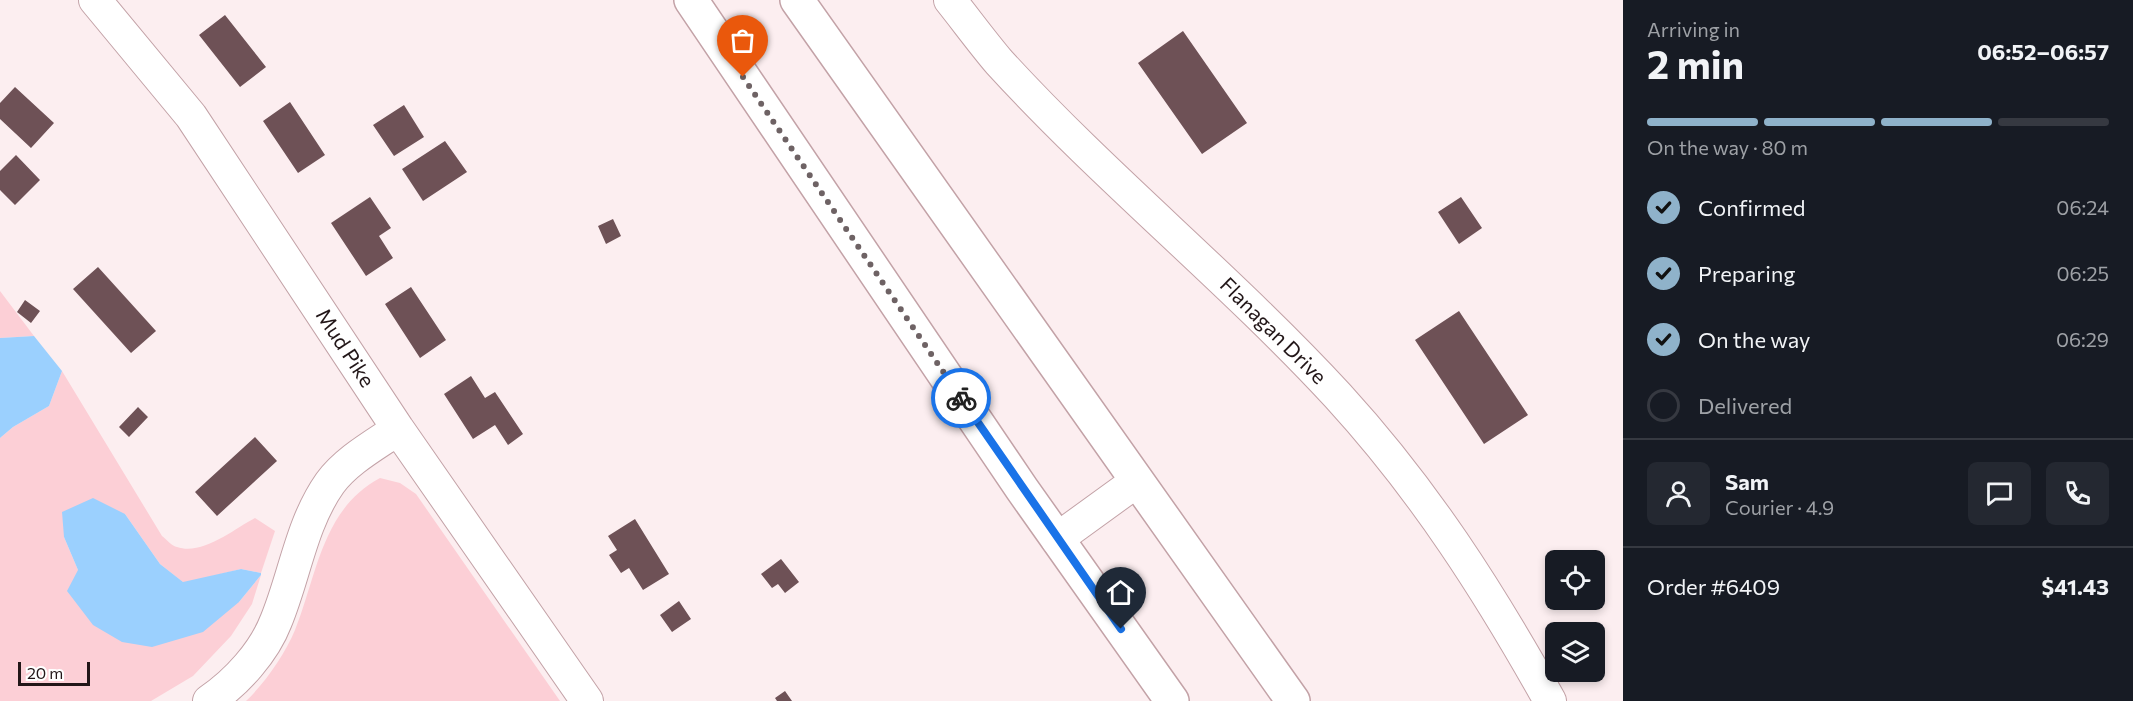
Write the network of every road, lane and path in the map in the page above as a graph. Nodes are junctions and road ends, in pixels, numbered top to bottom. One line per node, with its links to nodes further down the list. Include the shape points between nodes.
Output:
1 (95, 0): 5 (street, Mud Pike, via 191,116)
2 (691, 0): 7 (highway)
3 (797, 0): 6 (highway)
4 (950, 0): 12 (street, Flanagan Drive, via 998,60 1066,131 1337,395 1392,459 1455,542)
5 (398, 429): 8 (street, via 353,460 330,483 309,523 277,620 262,649); 9 (street, Mud Pike)
6 (1137, 481): 7 (street); 11 (highway)
7 (1057, 538): 10 (highway)
8 (209, 701)
9 (587, 701)
10 (1172, 701)
11 (1293, 701)
12 (1550, 701)

